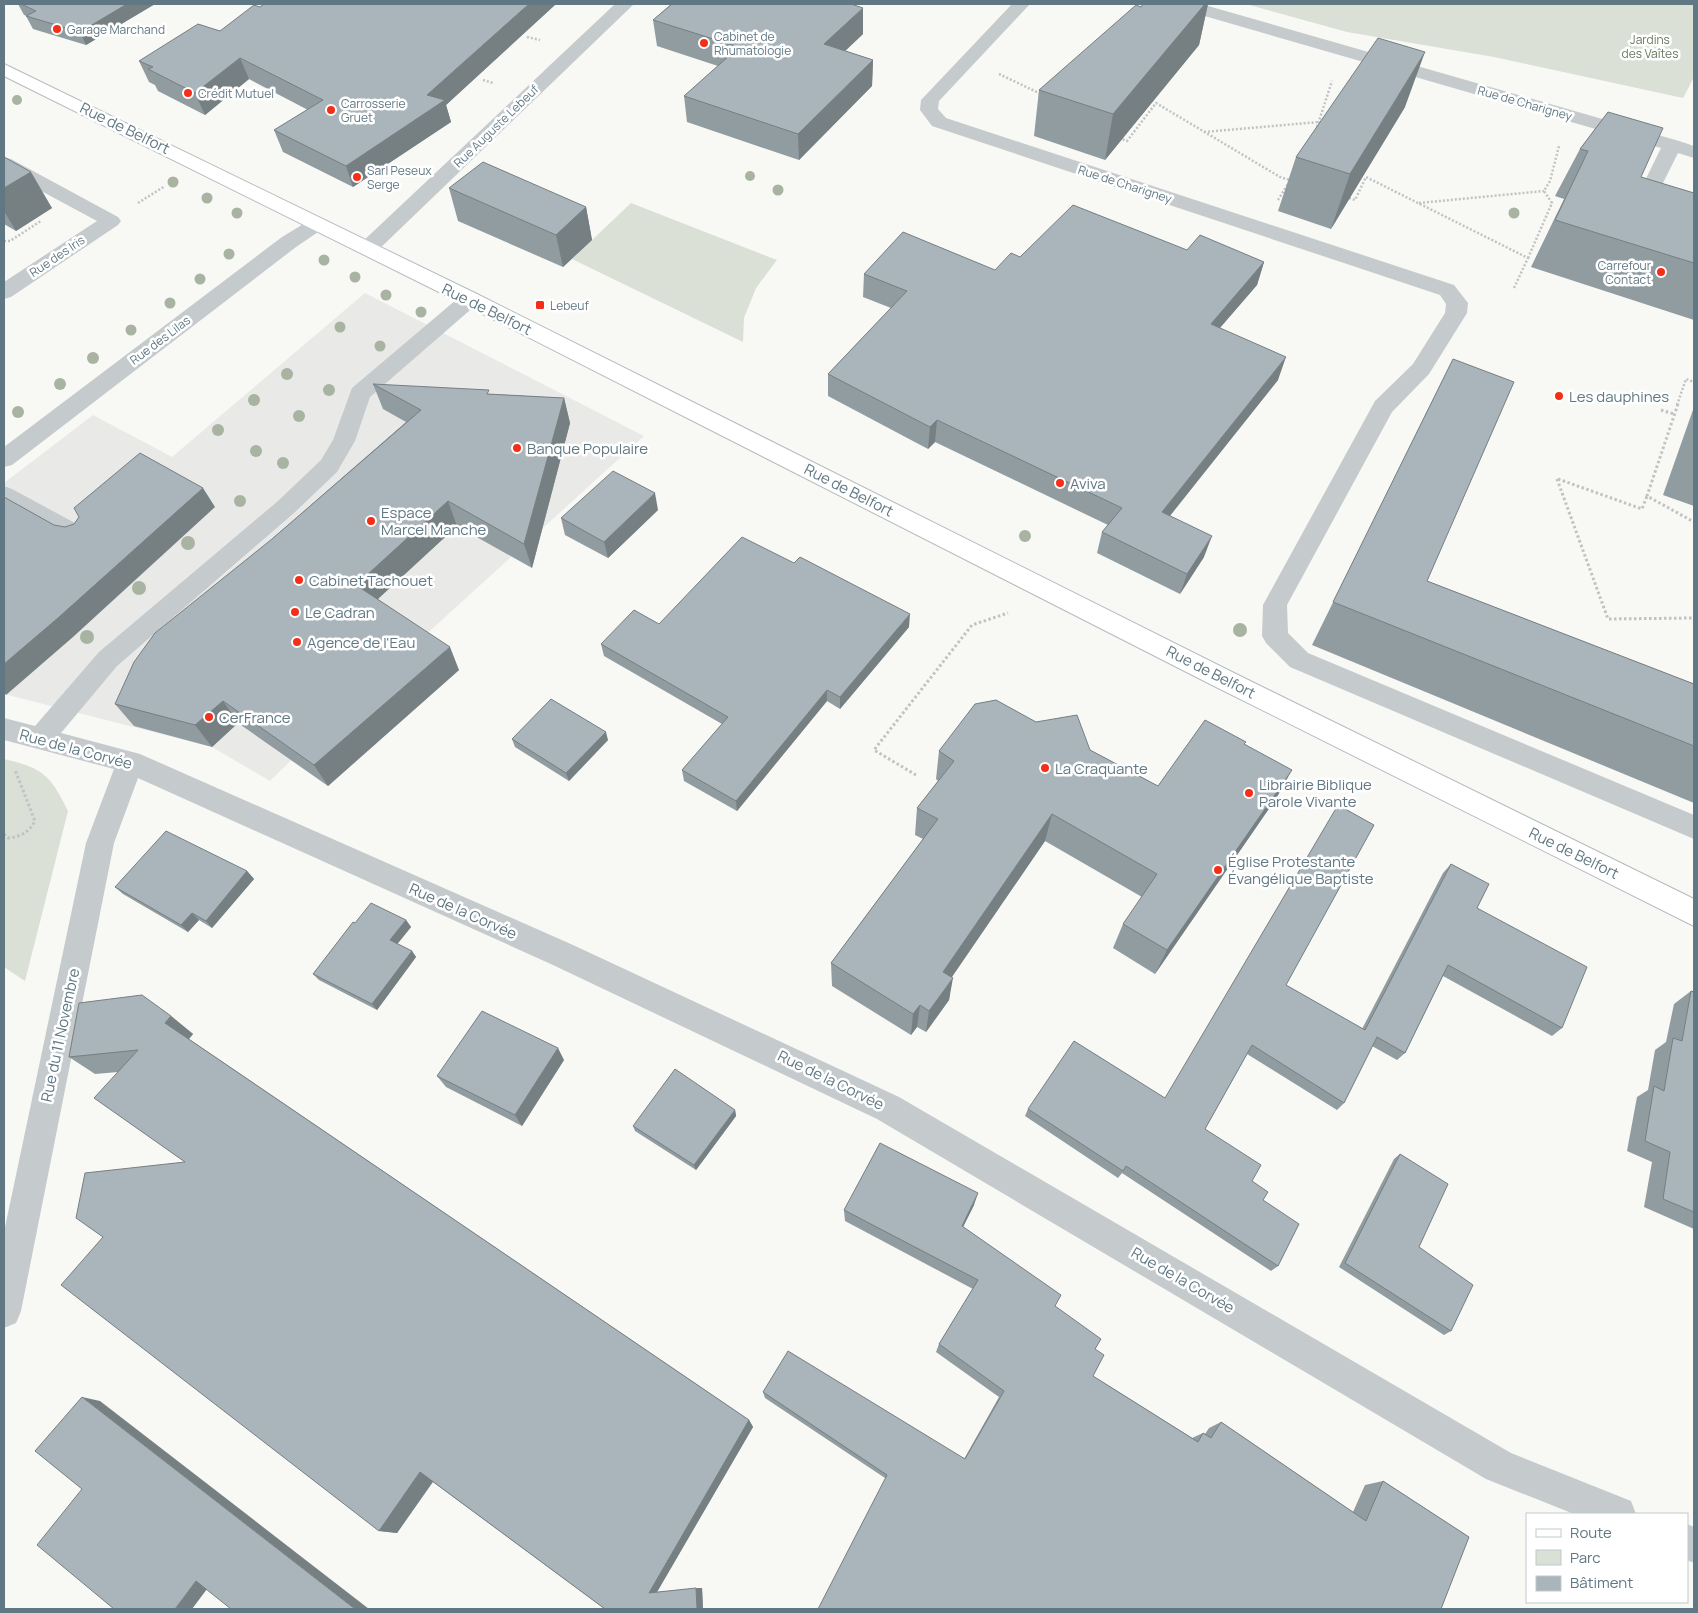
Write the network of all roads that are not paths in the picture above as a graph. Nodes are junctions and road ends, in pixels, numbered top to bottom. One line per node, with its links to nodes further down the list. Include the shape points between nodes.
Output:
1 (625, 4): 10 (street, Rue Auguste Lebeuf)
2 (1021, 4): 19 (street, Rue de Charigney, via 930,100 928,110 939,122 1447,290 1457,303 1456,313 1421,369 1383,407 1275,605 1275,636 1299,660)
3 (1183, 4): 5 (street, Rue de Charigney)
4 (4, 69): 9 (main road, Rue de Belfort)
5 (1672, 145): 6 (street, Rue de Charigney); 8 (street)
6 (1694, 152)
7 (4, 163): 11 (street, Rue des Iris, via 111,220)
8 (1648, 195)
9 (317, 224): 10 (main road, Rue de Belfort); 13 (street, Rue des Lilas)
10 (368, 248): 12 (main road, Rue de Belfort)
11 (4, 292)
12 (470, 299): 17 (street, via 360,393 344,441 329,466 286,508 108,659); 20 (main road, Rue de Belfort)
13 (4, 459)
14 (4, 494): 15 (street)
15 (79, 536)
16 (4, 729): 17 (street, Rue de la Corvée)
17 (41, 739): 18 (street, Rue de la Corvée)
18 (130, 762): 21 (street, Rue du 11 Novembre, via 100,843); 22 (street, Rue de la Corvée, via 563,955 888,1108 1499,1466)
19 (1694, 827)
20 (1694, 913)
21 (4, 1311)
22 (1616, 1513)

